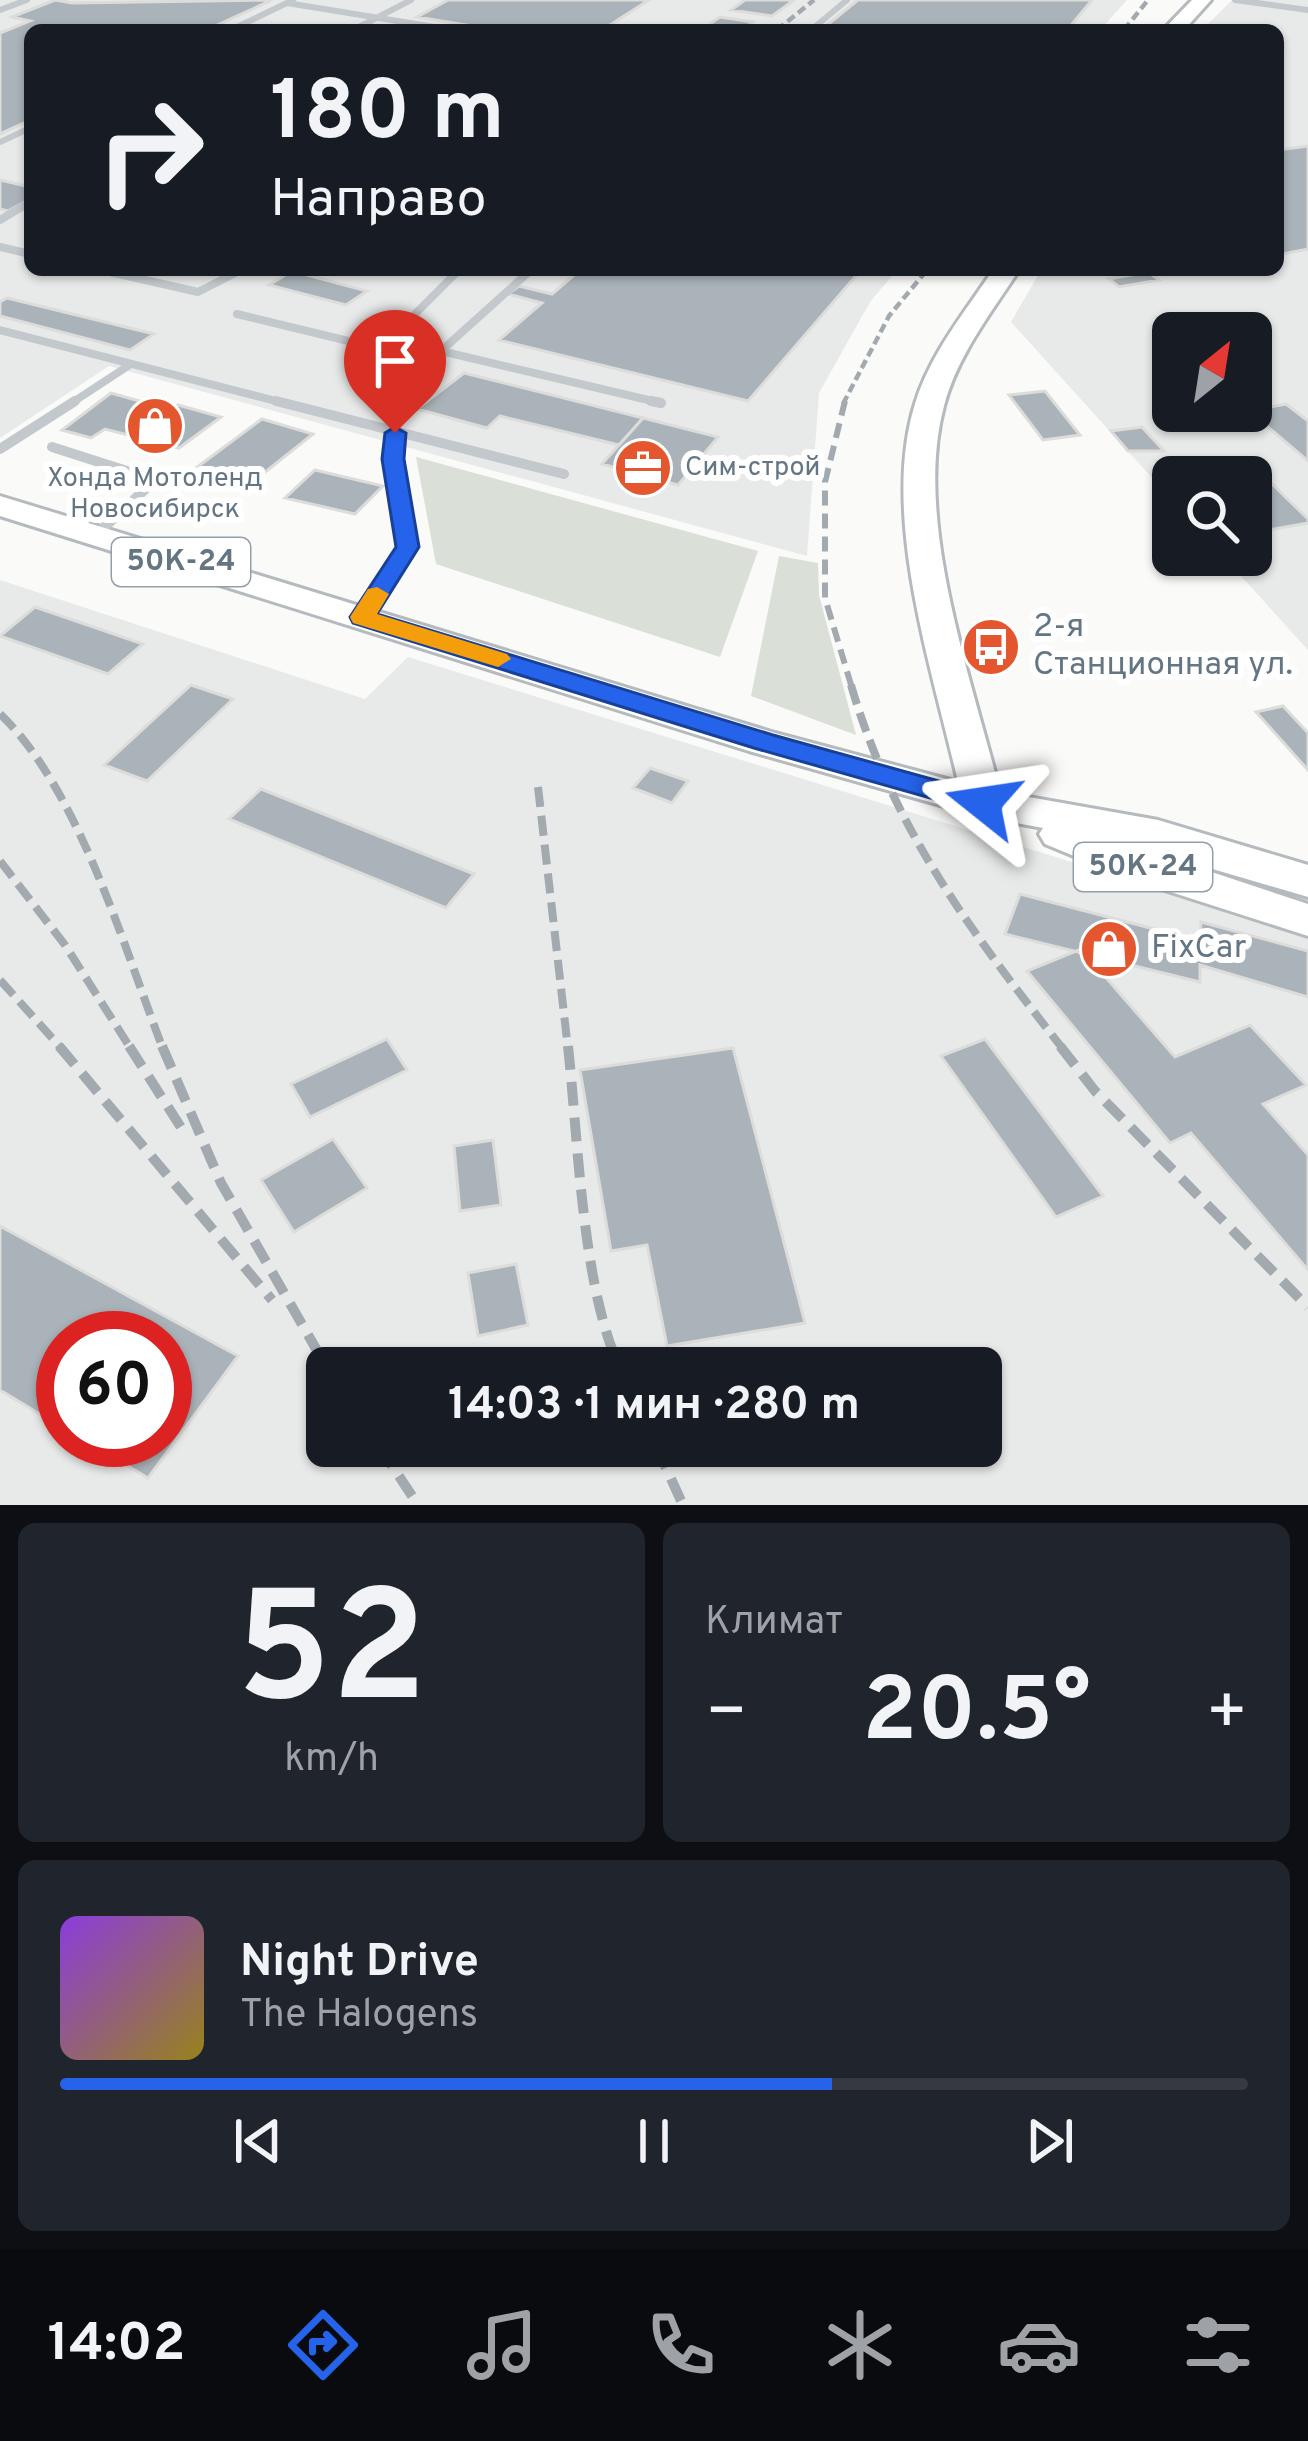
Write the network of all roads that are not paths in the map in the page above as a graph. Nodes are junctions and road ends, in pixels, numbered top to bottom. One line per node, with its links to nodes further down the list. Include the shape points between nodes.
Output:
1 (27, 0): 7 (lane)
2 (411, 0): 9 (lane)
3 (847, 0): 13 (lane)
4 (1202, 0): 14 (main road)
5 (1235, 0): 8 (lane)
6 (290, 1): 9 (lane); 10 (lane)
7 (0, 10)
8 (1308, 10)
9 (378, 17): 11 (lane); 12 (lane)
10 (243, 24)
11 (365, 24)
12 (418, 24)
13 (818, 24)
14 (1179, 24)
15 (127, 276): 16 (lane, via 198,292)
16 (229, 276)
17 (453, 276): 22 (lane)
18 (524, 276): 23 (lane)
19 (1002, 276): 34 (main road, via 945,367 926,423 922,504)
20 (237, 314): 22 (lane)
21 (0, 330): 25 (lane)
22 (380, 349): 24 (lane)
23 (441, 351): 24 (lane); 26 (lane)
24 (406, 355): 27 (lane, via 393,403)
25 (128, 366): 27 (lane); 29 (lane)
26 (661, 403)
27 (395, 433): 30 (lane); 33 (lane, via 408,547)
28 (52, 447): 32 (lane, via 154,480)
29 (0, 449)
30 (564, 474)
31 (0, 506): 32 (main road, 50К-24)
32 (96, 535): 33 (main road, 50К-24)
33 (362, 617): 34 (main road, 50К-24)
34 (983, 803): 35 (main road, 50К-24, via 1158,835); 36 (main road, 50К-24, via 1142,867)
35 (1308, 881)
36 (1308, 920)

